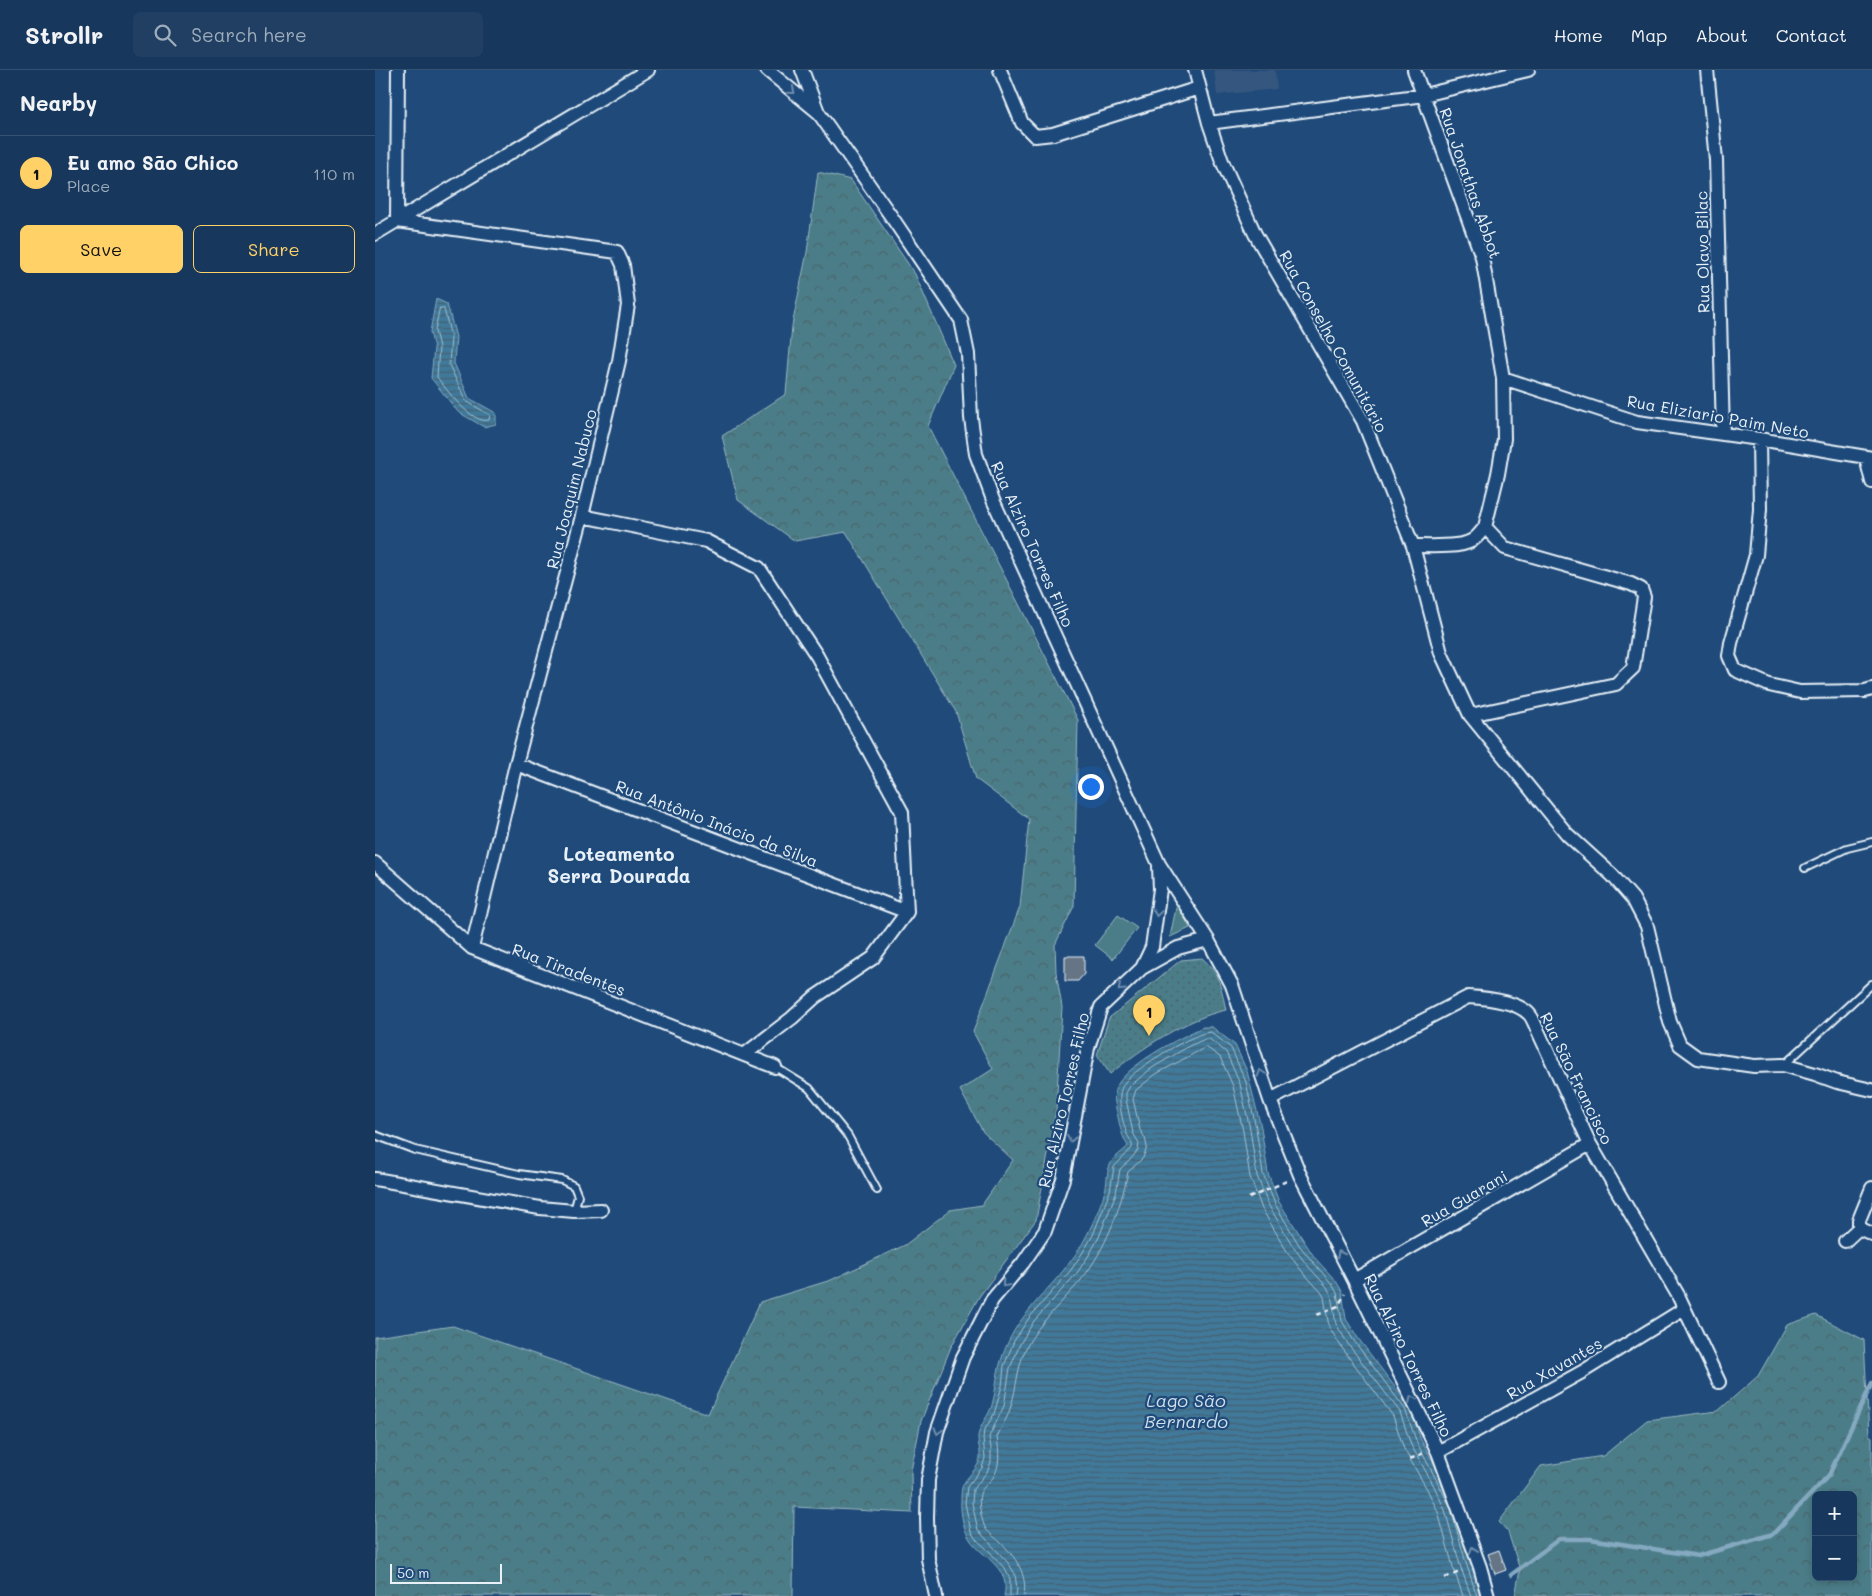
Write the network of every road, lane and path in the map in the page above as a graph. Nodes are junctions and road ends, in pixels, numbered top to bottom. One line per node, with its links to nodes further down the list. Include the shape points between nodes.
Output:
1 (398, 70): 14 (street)
2 (648, 70): 14 (street)
3 (767, 70): 12 (street, Rua Alziro Torres Filho, one-way to 12)
4 (802, 70): 12 (street, Rua Alziro Torres Filho)
5 (1000, 70): 10 (street, via 1022,123 1035,136 1053,134)
6 (1195, 70): 10 (street, Rua Conselho Comunitário)
7 (1414, 70): 11 (street, Rua Jonathas Abbot)
8 (1528, 70): 11 (street)
9 (1707, 70): 17 (street, Rua Olavo Bilac, via 1716,160)
10 (1199, 88): 13 (street, Rua Conselho Comunitário)
11 (1424, 95): 13 (street); 16 (street, Rua Jonathas Abbot, via 1482,257)
12 (818, 112): 29 (street, Rua Alziro Torres Filho, via 961,320 968,354 976,454 993,500)
13 (1209, 123): 23 (street, Rua Conselho Comunitário, via 1222,161 1255,234 1363,421)
14 (397, 221): 15 (street); 21 (street, Rua Joaquim Nabuco, via 617,252 623,265 629,305 619,362)
15 (375, 234)
16 (1503, 378): 17 (street, Rua Eliziario Paim Neto, via 1637,422); 22 (street, Rua Jonathas Abbot, via 1504,438)
17 (1723, 434): 18 (street, Rua Eliziario Paim Neto)
18 (1759, 439): 19 (street, Rua Eliziario Paim Neto); 24 (street, via 1760,509 1756,555 1731,643 1729,656 1735,670 1769,685 1800,692)
19 (1869, 458): 20 (street)
20 (1872, 482)
21 (582, 516): 26 (street, Rua Joaquim Nabuco); 31 (street, via 706,541 759,568 817,656 903,812)
22 (1485, 527): 23 (street, via 1471,542); 25 (street, via 1505,548 1631,584 1641,589 1644,598 1633,668 1617,684)
23 (1413, 546): 25 (street, Rua Conselho Comunitário, via 1441,653)
24 (1872, 689)
25 (1471, 715): 37 (street, Rua Conselho Comunitário, via 1567,834 1633,899 1647,926 1670,1022 1680,1045 1698,1058 1754,1066)
26 (516, 764): 31 (street, Rua Antônio Inácio da Silva); 33 (street, Rua Joaquim Nabuco)
27 (1872, 842): 30 (lane, via 1847,848)
28 (375, 863): 33 (street, Rua Tiradentes)
29 (1159, 864): 32 (street, Rua Alziro Torres Filho); 34 (street, one-way to 34, via 1161,889 1152,947)
30 (1805, 868)
31 (907, 912): 36 (street, via 873,958 815,997)
32 (1208, 940): 34 (street, Rua Alziro Torres Filho, via 1178,948); 40 (street, Rua Alziro Torres Filho, one-way to 32, via 1232,985)
33 (472, 948): 36 (street, Rua Tiradentes)
34 (1142, 968): 60 (street, Rua Alziro Torres Filho, one-way to 60, via 1101,1007 1088,1048 1063,1179 1045,1231 991,1300 963,1357 941,1423 927,1489 928,1560)
35 (1872, 984): 37 (lane)
36 (744, 1055): 38 (street, Rua Tiradentes)
37 (1783, 1065): 39 (street, Rua Conselho Comunitário)
38 (775, 1067): 46 (lane, via 809,1088 848,1136)
39 (1872, 1090)
40 (1270, 1100): 42 (street, Rua São Francisco, via 1468,997 1488,998 1513,1005 1529,1014); 43 (street, Rua Alziro Torres Filho)
41 (375, 1135): 49 (lane, via 415,1150 519,1174 562,1180 574,1186 578,1196)
42 (1590, 1144): 53 (street, Rua Guarani); 54 (street, Rua São Francisco)
43 (1300, 1176): 47 (path); 53 (street, Rua Alziro Torres Filho, one-way to 43)
44 (375, 1179): 49 (street)
45 (1872, 1188): 50 (street)
46 (877, 1190)
47 (1249, 1198)
48 (601, 1210): 49 (street)
49 (574, 1211)
50 (1859, 1228): 51 (street); 52 (street)
51 (1872, 1234)
52 (1845, 1241)
53 (1354, 1280): 55 (path, via 1337,1306); 57 (street, Rua Alziro Torres Filho, one-way to 53)
54 (1684, 1309): 56 (street, Rua São Francisco); 57 (street, Rua Xavantes, via 1582,1372)
55 (1317, 1315)
56 (1719, 1382)
57 (1439, 1452): 61 (street, Rua Alziro Torres Filho, one-way to 57)
58 (1462, 1571): 59 (path)
59 (1445, 1578)
60 (935, 1596)
61 (1488, 1596)

